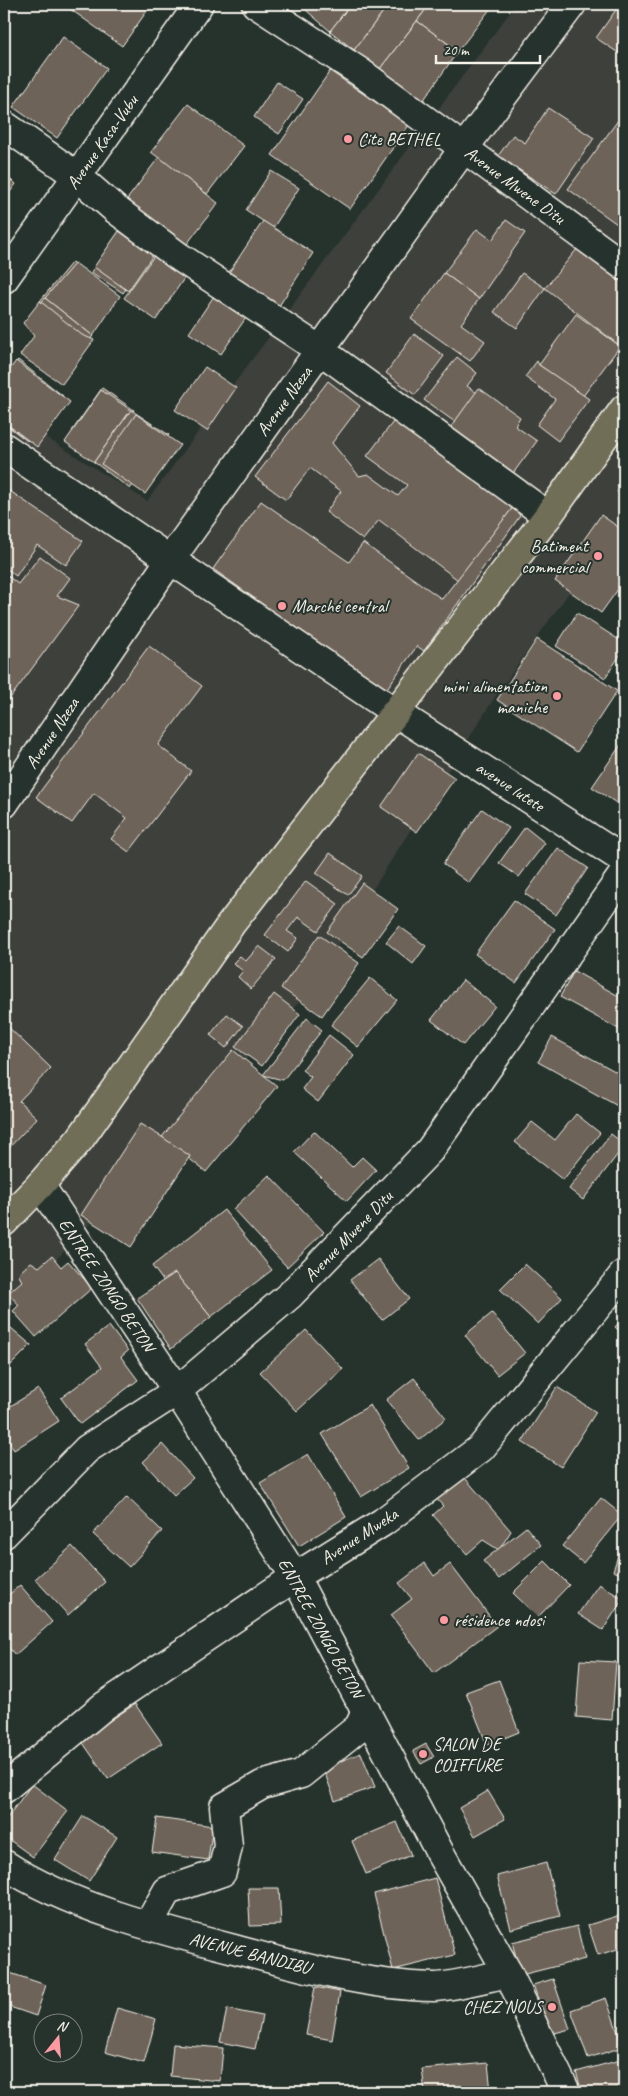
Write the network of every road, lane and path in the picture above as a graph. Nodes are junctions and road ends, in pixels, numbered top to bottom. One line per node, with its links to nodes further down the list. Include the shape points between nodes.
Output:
1 (199, 4): 6 (street, Avenue Kasa-Vubu)
2 (256, 4): 5 (street, Avenue Mwene Ditu, via 360,72)
3 (572, 4): 5 (street, Avenue Nzeza)
4 (4, 125): 6 (street)
5 (464, 148): 7 (street, Avenue Mwene Ditu); 9 (street, Avenue Nzeza)
6 (77, 176): 8 (street, Avenue Kasa-Vubu); 9 (street, via 178,256)
7 (624, 266)
8 (4, 279)
9 (320, 350): 12 (street); 13 (street, Avenue Nzeza)
10 (624, 409): 12 (highway)
11 (4, 447): 13 (street, avenue lutete)
12 (548, 516): 14 (highway)
13 (170, 560): 14 (street, avenue lutete); 15 (street, Avenue Nzeza)
14 (395, 712): 16 (street, avenue lutete); 18 (highway, via 231,924 80,1139)
15 (4, 804)
16 (624, 860)
17 (624, 873): 21 (street, Avenue Mwene Ditu, via 430,1150 290,1295)
18 (40, 1185): 19 (highway); 21 (street, ENTREE ZONGO BETON)
19 (4, 1222)
20 (624, 1274): 23 (street, Avenue Mweka, via 481,1448 383,1522)
21 (177, 1391): 22 (street, Avenue Mwene Ditu, via 87,1449); 23 (street, ENTREE ZONGO BETON)
22 (4, 1534)
23 (295, 1576): 24 (street, ENTREE ZONGO BETON); 25 (street, Avenue Mweka, via 104,1706)
24 (366, 1711): 27 (street, via 359,1727 301,1774 262,1785 224,1807 228,1846 222,1872 167,1891); 28 (street, ENTREE ZONGO BETON, via 440,1853)
25 (4, 1789)
26 (4, 1864): 27 (street, AVENUE BANDIBU, via 23,1877 84,1903)
27 (148, 1925): 28 (street, AVENUE BANDIBU, via 300,1967 380,1982 435,1987)
28 (508, 1973): 29 (street, ENTREE ZONGO BETON)
29 (566, 2092)

